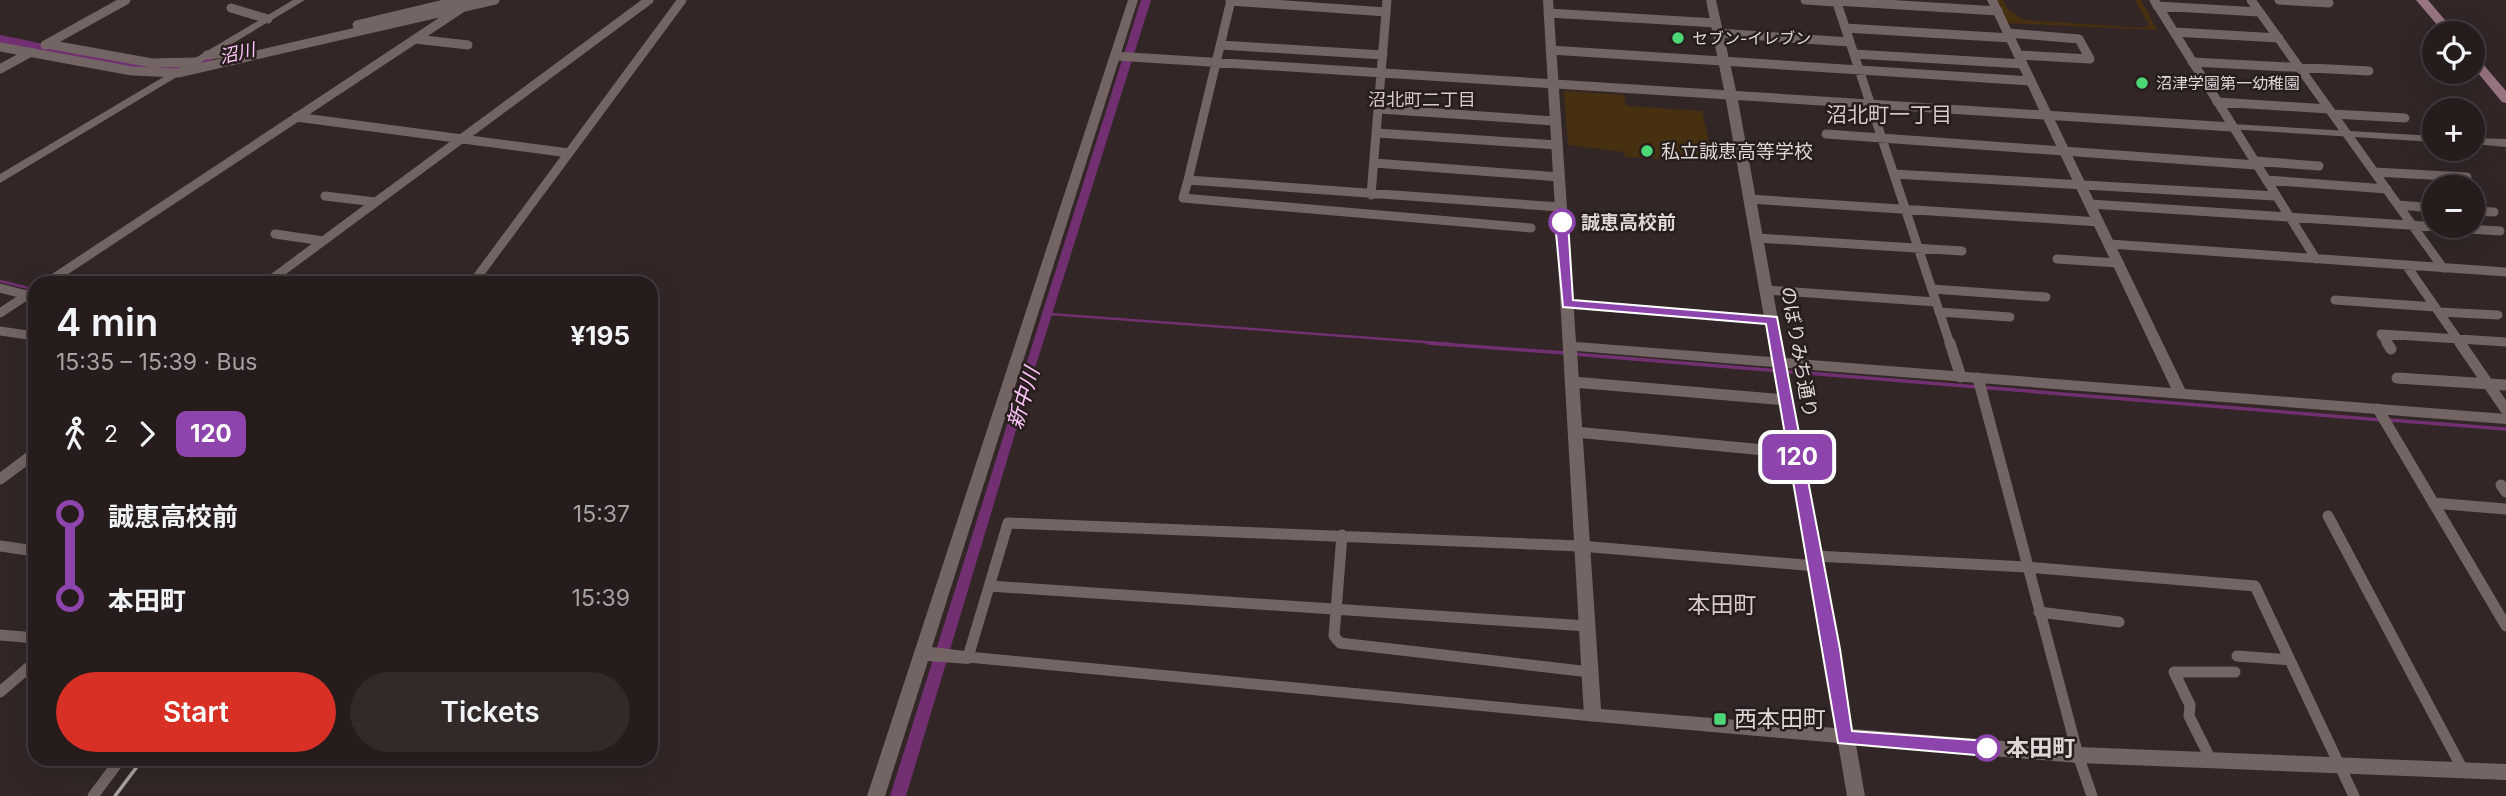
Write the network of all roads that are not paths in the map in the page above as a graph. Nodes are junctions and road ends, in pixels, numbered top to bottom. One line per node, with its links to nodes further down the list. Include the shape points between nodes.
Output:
1 (125, 0): 34 (street)
2 (300, 0): 25 (street)
3 (474, 0): 19 (street)
4 (495, 0): 19 (street)
5 (649, 0): 73 (street)
6 (682, 0): 78 (street)
7 (1133, 0): 42 (street)
8 (1387, 0): 22 (street)
9 (1548, 0): 24 (street)
10 (1711, 0): 27 (street, のぼりみち通り)
11 (1805, 0): 16 (street)
12 (2251, 0): 23 (street)
13 (2279, 0): 18 (street)
14 (2422, 0): 26 (main road)
15 (1230, 1): 22 (street); 36 (street)
16 (1836, 1): 20 (street); 28 (street)
17 (2156, 3): 23 (street); 29 (street)
18 (2329, 3)
19 (462, 4): 32 (street); 43 (street); 53 (street)
20 (1995, 6): 30 (street)
21 (231, 8): 25 (street)
22 (1386, 12): 41 (street)
23 (2259, 12): 31 (street)
24 (1548, 13): 27 (street); 38 (street)
25 (268, 19): 43 (street)
26 (2440, 21)
27 (1717, 28): 33 (street); 45 (street, のぼりみち通り)
28 (1845, 28): 30 (street); 33 (street)
29 (2174, 32): 31 (street); 46 (street)
30 (2010, 36): 44 (street); 44 (street, via 2079,39 2090,59)
31 (2279, 38): 48 (street)
32 (415, 39): 35 (street); 64 (street)
33 (1849, 42): 40 (street)
34 (47, 44): 39 (street); 43 (street, via 152,63)
35 (468, 45)
36 (1221, 45): 41 (street); 47 (street)
37 (0, 47): 39 (street)
38 (1550, 50): 45 (street); 56 (street)
39 (32, 52): 49 (street); 53 (street, via 132,71)
40 (1854, 54): 44 (street); 50 (street)
41 (1383, 55): 52 (street)
42 (1115, 56): 47 (street); 177 (street)
43 (202, 59): 53 (street)
44 (2021, 60): 55 (street)
45 (1724, 62): 50 (street); 57 (street, のぼりみち通り)
46 (2192, 62): 48 (street); 59 (street)
47 (1216, 63): 52 (street); 87 (street)
48 (2299, 67): 51 (street); 62 (street)
49 (0, 69)
50 (1859, 70): 55 (street); 60 (street)
51 (2369, 71)
52 (1381, 72): 56 (street); 61 (street)
53 (178, 73): 86 (street)
54 (2485, 74): 58 (main road)
55 (2031, 81): 63 (street)
56 (1552, 84): 57 (street); 66 (street)
57 (1731, 95): 60 (street); 94 (street, のぼりみち通り)
58 (2506, 99)
59 (2217, 102): 62 (street); 67 (street)
60 (1869, 104): 63 (street); 71 (street)
61 (1379, 109): 66 (street); 68 (street)
62 (2331, 112): 65 (street); 70 (street)
63 (2048, 115): 67 (street); 77 (street)
64 (296, 117): 73 (street); 120 (street)
65 (2405, 118)
66 (1555, 121): 76 (street)
67 (2232, 127): 70 (street); 80 (street)
68 (1377, 133): 76 (street); 79 (street)
69 (1826, 134): 71 (street)
70 (2347, 134): 72 (street); 82 (street)
71 (1881, 138): 77 (street); 83 (street)
72 (2422, 138)
73 (461, 139): 78 (street); 95 (street)
74 (2485, 142): 75 (street)
75 (2506, 143)
76 (1557, 145): 85 (street)
77 (2065, 151): 80 (street); 89 (street)
78 (569, 153): 122 (street)
79 (1374, 163): 85 (street); 91 (street)
80 (2255, 163): 81 (street); 88 (street)
81 (2319, 166)
82 (2374, 172): 84 (street); 90 (street)
83 (1894, 174): 89 (street); 100 (street)
84 (2430, 175)
85 (1559, 177): 98 (street)
86 (0, 179)
87 (1188, 180): 91 (street); 106 (street, via 1183,198)
88 (2266, 180): 90 (street); 93 (street)
89 (2082, 186): 93 (street); 96 (street)
90 (2387, 189): 97 (street)
91 (1371, 195): 98 (street)
92 (326, 196): 95 (street)
93 (2275, 196): 103 (street)
94 (1749, 199): 100 (street); 109 (street, のぼりみち通り)
95 (375, 202): 110 (street)
96 (2090, 204): 103 (street); 104 (street)
97 (2398, 205): 99 (street); 105 (street)
98 (1560, 207): 130 (street)
99 (2422, 207)
100 (1907, 209): 104 (street); 112 (street)
101 (2485, 212): 102 (street)
102 (2494, 212)
103 (2289, 217): 105 (street); 115 (street)
104 (2099, 222): 111 (street)
105 (2412, 225): 107 (street); 118 (street)
106 (1531, 228)
107 (2500, 231)
108 (275, 234): 110 (street)
109 (1757, 238): 112 (street); 125 (street, のぼりみち通り)
110 (323, 241): 121 (street)
111 (2109, 244): 115 (street); 116 (street)
112 (1920, 249): 113 (street); 124 (street)
113 (1962, 251)
114 (2057, 258): 116 (street)
115 (2316, 259): 117 (street)
116 (2118, 263): 150 (street)
117 (2406, 265): 118 (street); 132 (street)
118 (2443, 268): 119 (street)
119 (2506, 272)
120 (57, 276)
121 (276, 276)
122 (478, 276)
123 (0, 288): 126 (street)
124 (1932, 289): 128 (street); 131 (street)
125 (1766, 290): 131 (street); 136 (street, のぼりみち通り)
126 (28, 293)
127 (28, 295): 133 (street)
128 (2046, 298)
129 (2335, 300): 132 (street)
130 (1567, 304): 136 (street); 141 (street)
131 (1937, 307): 135 (street); 144 (street)
132 (2437, 309): 134 (street); 139 (street)
133 (0, 313)
134 (2498, 315)
135 (2010, 317)
136 (1772, 320): 143 (street, のぼりみち通り)
137 (0, 331): 138 (street)
138 (28, 335)
139 (2456, 338): 140 (street); 142 (street, via 2381,334); 147 (street)
140 (2506, 342)
141 (1570, 346): 143 (street); 146 (street)
142 (2391, 349)
143 (1781, 368): 144 (street); 151 (street, のぼりみち通り)
144 (1961, 377): 148 (street)
145 (2397, 378): 147 (street)
146 (1573, 382): 151 (street); 155 (street)
147 (2488, 384): 149 (street); 153 (street)
148 (1980, 385): 150 (street); 167 (street)
149 (2506, 385)
150 (2181, 395): 152 (street)
151 (1786, 400): 156 (street, のぼりみち通り)
152 (2378, 409): 154 (street); 159 (street)
153 (2506, 410)
154 (2506, 419)
155 (1575, 432): 156 (street); 164 (street)
156 (1796, 453): 166 (street, のぼりみち通り)
157 (28, 458): 158 (street)
158 (0, 479)
159 (2432, 503): 160 (street); 169 (street)
160 (2506, 509)
161 (2328, 516): 191 (street)
162 (1342, 535): 164 (street); 168 (street, via 1008,523); 170 (street)
163 (0, 546): 165 (street)
164 (1580, 546): 166 (street); 173 (street)
165 (28, 550)
166 (1816, 561): 167 (street); 186 (street, のぼりみち通り)
167 (2027, 567): 171 (street); 180 (street, via 2255,586)
168 (989, 586): 170 (street); 179 (street)
169 (2500, 606): 174 (street)
170 (1337, 608): 173 (street); 182 (street, via 1334,636 1340,643)
171 (2039, 612): 172 (street); 187 (street)
172 (2119, 622)
173 (1587, 626): 182 (street)
174 (2506, 626)
175 (0, 635): 176 (street)
176 (28, 637)
177 (922, 653): 179 (street); 194 (street)
178 (2237, 656): 180 (street)
179 (968, 657): 185 (street)
180 (2290, 660): 189 (street)
181 (28, 669): 184 (street)
182 (1590, 672): 185 (street)
183 (2235, 672): 188 (street, via 2174,672)
184 (0, 692)
185 (1593, 716): 186 (street)
186 (1844, 738): 187 (street); 195 (street, のぼりみち通り)
187 (2078, 755): 188 (street); 196 (street)
188 (2211, 760): 189 (street)
189 (2339, 763): 191 (street); 197 (street)
190 (116, 766): 193 (street)
191 (2462, 768): 192 (street)
192 (2506, 772)
193 (93, 796)
194 (876, 796)
195 (1856, 796)
196 (2092, 796)
197 (2354, 796)

